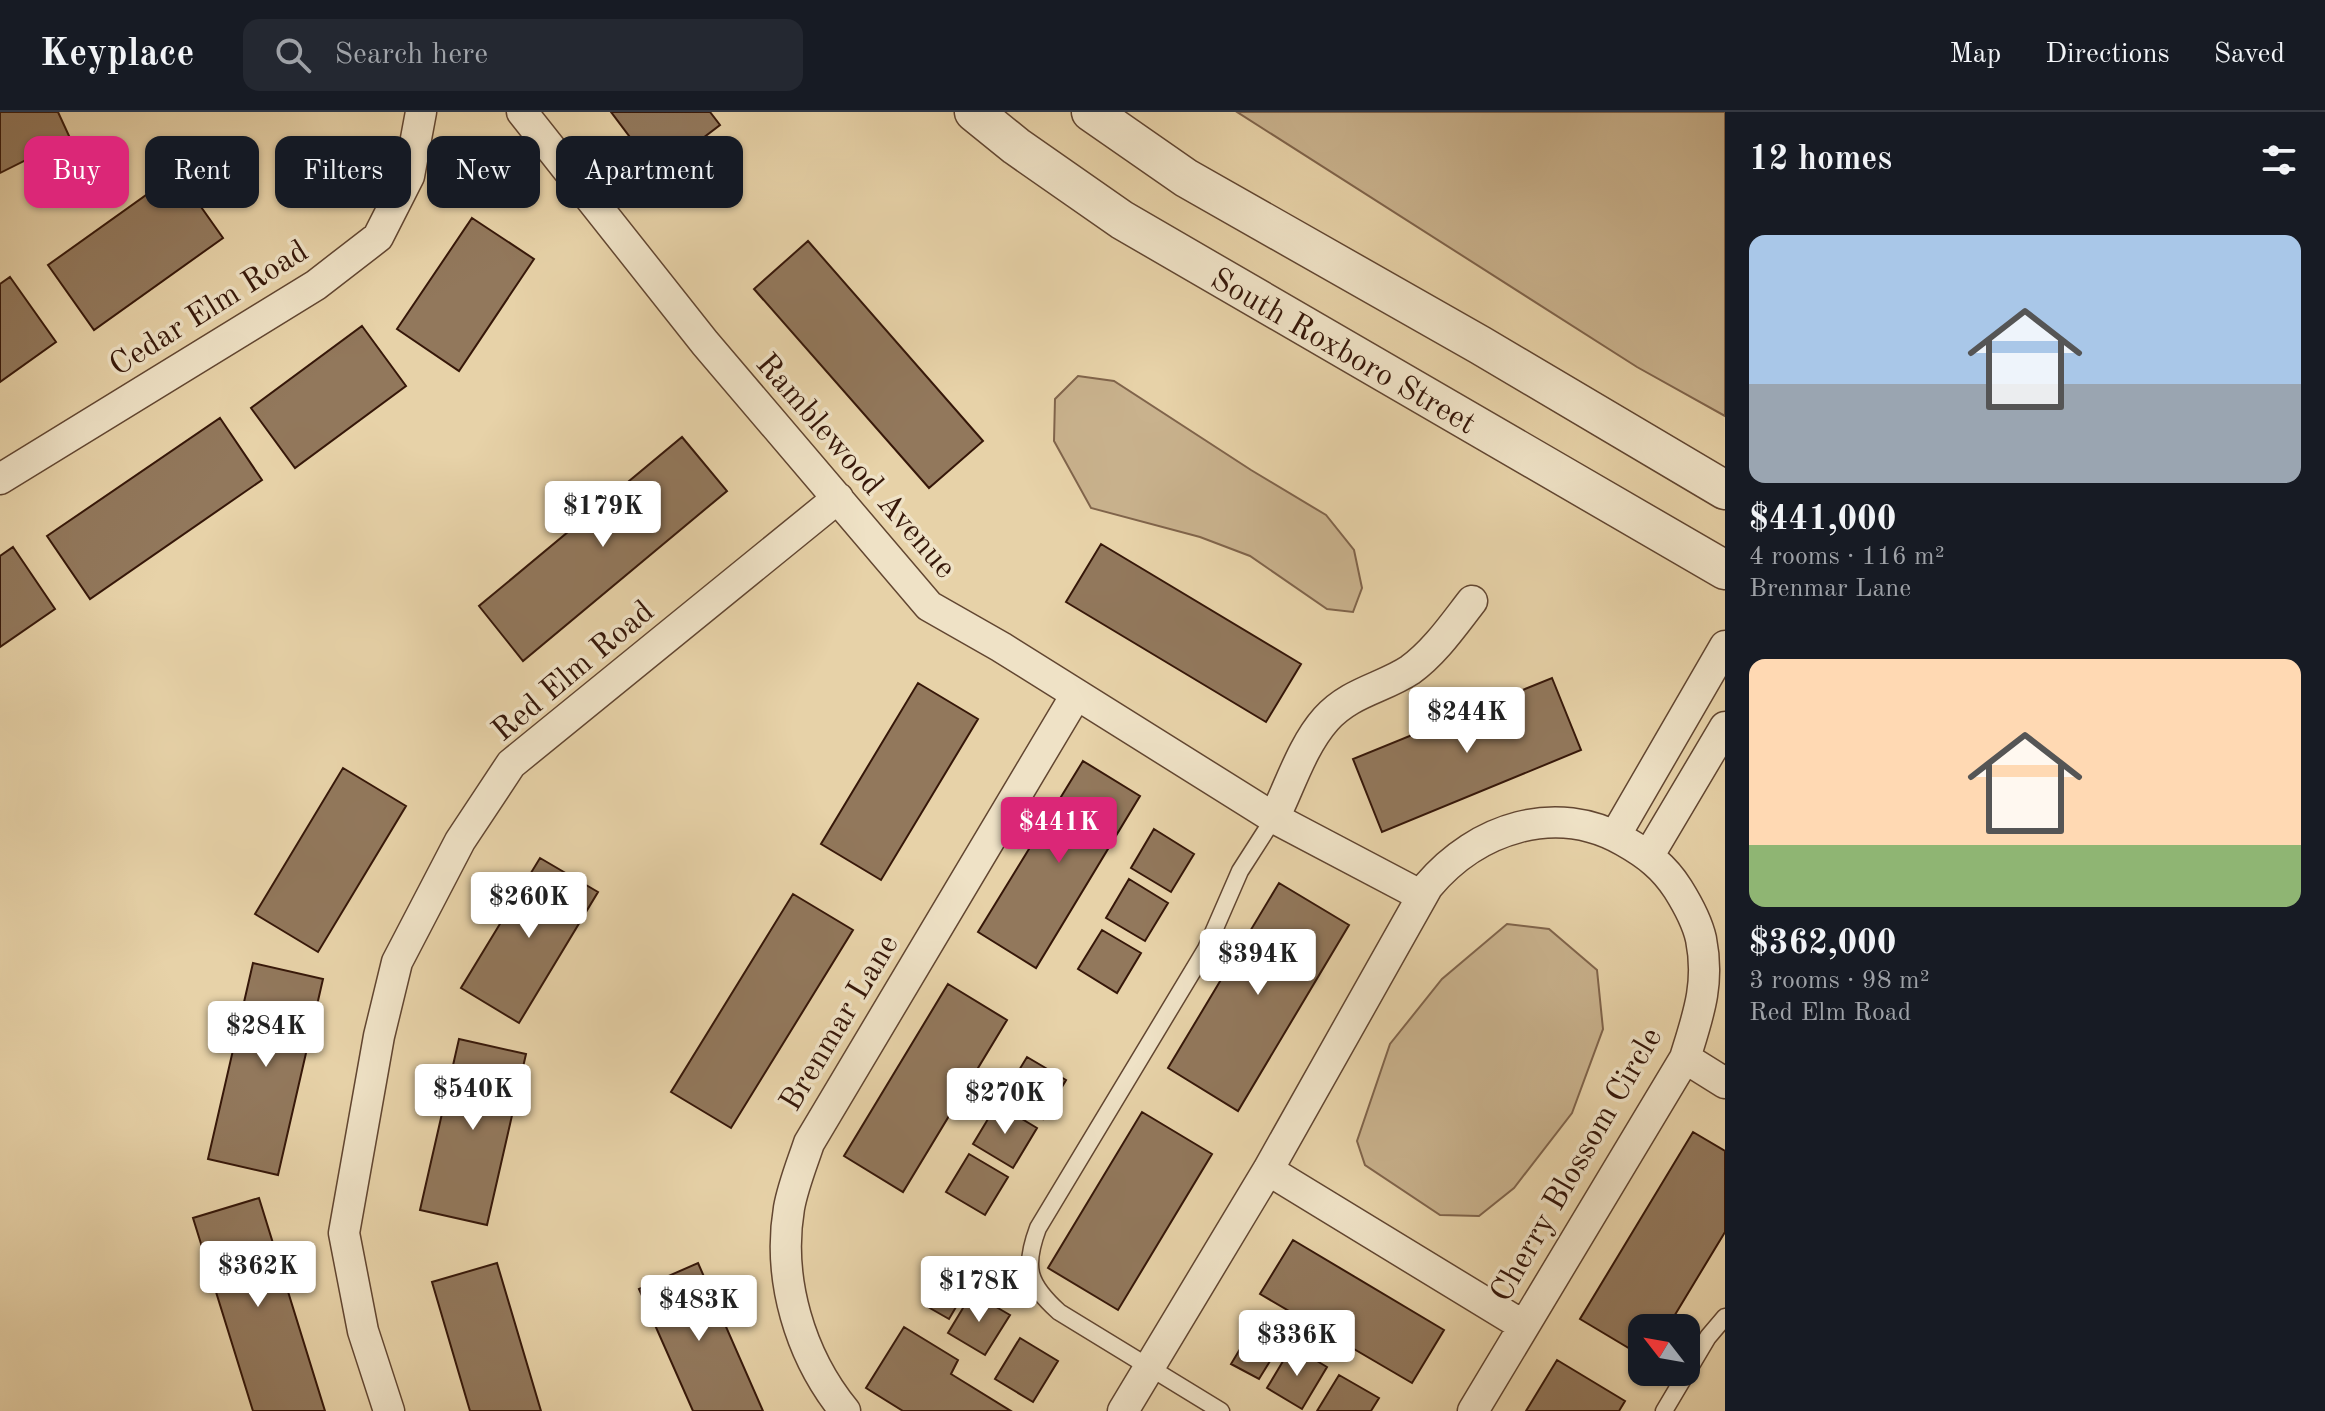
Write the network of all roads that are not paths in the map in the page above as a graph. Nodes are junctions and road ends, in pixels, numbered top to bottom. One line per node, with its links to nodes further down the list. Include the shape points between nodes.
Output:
1 (421, 112): 5 (street, Cedar Elm Road, via 409,176 378,237 316,285)
2 (522, 112): 7 (street, Ramblewood Avenue, via 705,343)
3 (974, 112): 8 (street, South Roxboro Street, via 1122,220)
4 (1091, 112): 6 (street, via 1186,178)
5 (0, 479)
6 (1725, 490)
7 (838, 498): 11 (street, Ramblewood Avenue, via 929,606); 23 (street, Red Elm Road, via 511,764 460,841 397,962 344,1233 363,1331)
8 (1725, 570)
9 (1472, 601): 13 (street, via 1409,670 1362,691 1328,716)
10 (1725, 646): 14 (street)
11 (1076, 695): 13 (street, Ramblewood Avenue); 24 (street, Brenmar Lane, via 809,1143 789,1206 788,1272 804,1340)
12 (1725, 727): 15 (street)
13 (1274, 818): 16 (street, Ramblewood Avenue); 22 (lane, via 1240,871 1206,949 1038,1228 1029,1253 1041,1296)
14 (1615, 836): 15 (street, Cherry Blossom Circle); 16 (street, Cherry Blossom Circle, via 1565,822 1498,832 1444,867)
15 (1649, 855): 17 (street, Cherry Blossom Circle, via 1692,911 1701,937 1703,999)
16 (1422, 896): 19 (street, Cherry Blossom Circle)
17 (1685, 1058): 18 (street); 21 (street, Cherry Blossom Circle)
18 (1725, 1083)
19 (1268, 1170): 21 (street); 22 (street, Cherry Blossom Circle)
20 (1725, 1317): 28 (lane)
21 (1522, 1325): 27 (street, Cherry Blossom Circle)
22 (1148, 1368): 25 (street, Cherry Blossom Circle); 26 (lane)
23 (389, 1411)
24 (845, 1411)
25 (1123, 1411)
26 (1221, 1411)
27 (1473, 1411)
28 (1664, 1411)

